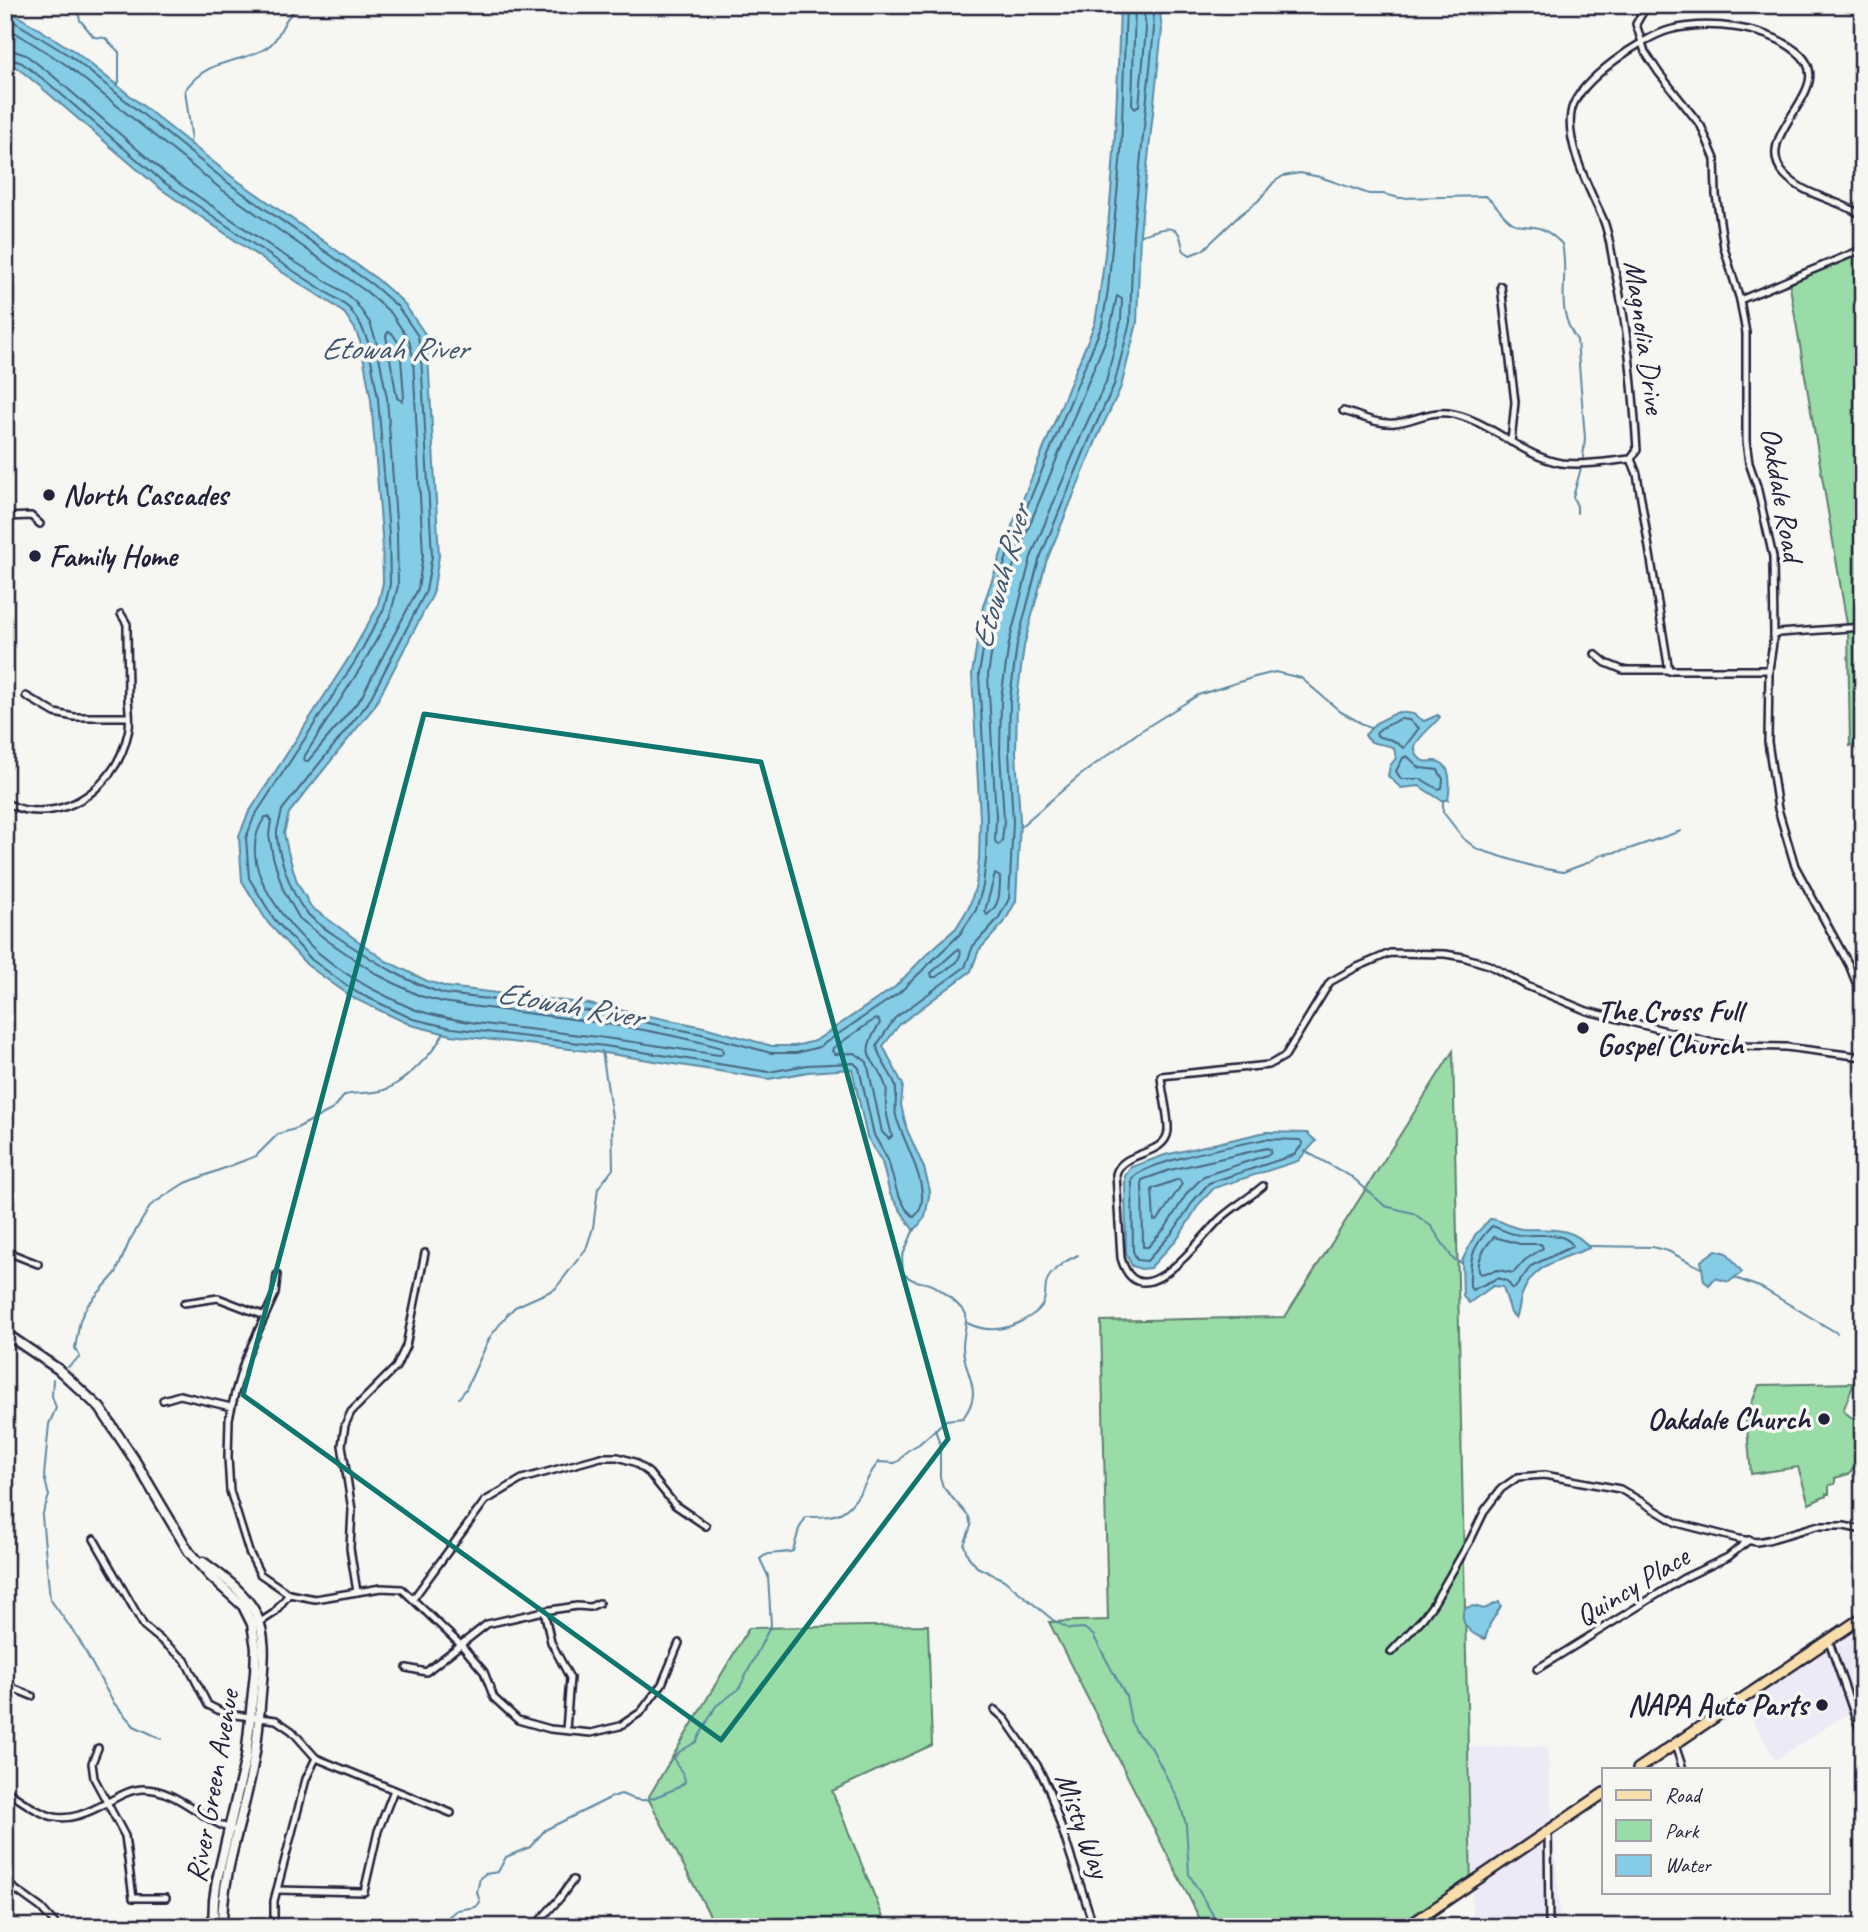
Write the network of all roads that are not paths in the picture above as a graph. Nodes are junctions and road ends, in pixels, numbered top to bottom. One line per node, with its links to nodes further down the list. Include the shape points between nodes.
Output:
1 (1647, 5): 2 (street, via 1636,24)
2 (1641, 41): 3 (street, via 1682,27 1718,27 1757,33 1797,51 1805,59 1809,84 1776,144 1776,160 1800,187); 6 (street, Oakdale Road, via 1710,144 1717,169 1724,248); 9 (street, Magnolia Drive, via 1582,91 1570,123 1574,147 1604,223 1620,293 1637,450)
3 (1863, 216)
4 (1863, 249): 6 (street)
5 (1501, 286): 8 (street, via 1515,402)
6 (1740, 300): 14 (street, Oakdale Road, via 1746,333 1746,441 1773,557)
7 (1343, 411): 8 (street, via 1395,423 1447,413)
8 (1511, 442): 9 (street, via 1561,463)
9 (1631, 459): 17 (street, Magnolia Drive)
10 (5, 516): 11 (street, via 30,516)
11 (40, 524)
12 (121, 614): 19 (street, via 127,624)
13 (1863, 626): 14 (street)
14 (1774, 636): 16 (street, Oakdale Road)
15 (1595, 654): 17 (street, via 1623,670)
16 (1769, 670): 17 (street); 21 (street, Oakdale Road, via 1768,743 1778,809 1795,866)
17 (1668, 671)
18 (26, 696): 19 (street, via 55,713)
19 (129, 718): 20 (street, via 129,732 117,763 94,791 59,807 25,810)
20 (5, 803)
21 (1863, 1000)
22 (1863, 1057): 23 (street, via 1710,1042 1587,1011 1472,959 1388,953 1330,982 1278,1062 1161,1076 1168,1133 1162,1143 1123,1163 1116,1174 1124,1270 1145,1282 1162,1276)
23 (1263, 1186)
24 (5, 1248): 26 (street)
25 (425, 1253): 37 (street, via 406,1346 396,1367 351,1412 345,1425 342,1445 352,1510 349,1549)
26 (38, 1264)
27 (277, 1275): 29 (street)
28 (184, 1303): 29 (street, via 218,1298)
29 (265, 1316): 32 (street, via 244,1362)
30 (5, 1333): 43 (street, River Green Avenue, via 58,1369 100,1408 189,1552 242,1594 255,1613)
31 (163, 1400): 32 (street, via 180,1395)
32 (232, 1407): 38 (street, via 230,1491 260,1574)
33 (706, 1526): 39 (street, via 675,1505 634,1462 601,1457 522,1479 485,1501)
34 (1863, 1530): 36 (street, via 1816,1527 1769,1540)
35 (94, 1539): 53 (street, via 144,1626 185,1660 208,1705 226,1714)
36 (1749, 1540): 47 (street, via 1677,1523 1620,1489 1544,1475 1518,1477 1501,1489 1485,1510 1434,1604); 49 (street, Quincy Place)
37 (357, 1592): 38 (street, via 315,1599); 39 (street, via 402,1589)
38 (289, 1594): 43 (street, via 274,1613)
39 (413, 1599): 46 (street)
40 (599, 1603): 41 (street)
41 (544, 1611): 46 (street, via 487,1625); 54 (street, via 551,1642 570,1678)
42 (1863, 1616): 44 (main road)
43 (256, 1624): 53 (street, River Green Avenue, via 265,1654)
44 (1828, 1639): 55 (street); 56 (main road)
45 (679, 1643): 54 (street, via 662,1684 641,1712 620,1726 591,1733)
46 (462, 1646): 48 (street, via 426,1672); 54 (street, via 484,1672 494,1698 518,1720)
47 (1391, 1652)
48 (407, 1668)
49 (1537, 1669)
50 (5, 1685): 51 (street)
51 (32, 1696)
52 (995, 1710): 77 (street, Misty Way, via 1037,1765 1049,1790)
53 (254, 1718): 58 (street, via 276,1720); 66 (street, River Green Avenue, via 254,1759)
54 (566, 1730)
55 (1863, 1739)
56 (1675, 1745): 59 (main road); 60 (street)
57 (98, 1748): 64 (street, via 92,1763 94,1778)
58 (316, 1758): 62 (street); 70 (street, via 306,1779)
59 (1640, 1768)
60 (1684, 1768)
61 (5, 1790): 64 (street, via 41,1814 58,1818 82,1816)
62 (394, 1790): 65 (street); 70 (street, via 378,1831 364,1892)
63 (1602, 1794): 67 (main road)
64 (108, 1802): 66 (street, via 144,1789 168,1794 213,1823); 71 (street, via 125,1836 133,1898)
65 (451, 1813)
66 (233, 1830): 73 (street, River Green Avenue, via 214,1900); 74 (street, River Green Avenue)
67 (1548, 1831): 78 (main road); 79 (street)
68 (573, 1880): 76 (street)
69 (5, 1882): 72 (street)
70 (277, 1890): 75 (street)
71 (166, 1898)
72 (58, 1927)
73 (213, 1927)
74 (222, 1927)
75 (274, 1927)
76 (534, 1927)
77 (1094, 1927)
78 (1407, 1927)
79 (1549, 1927)

